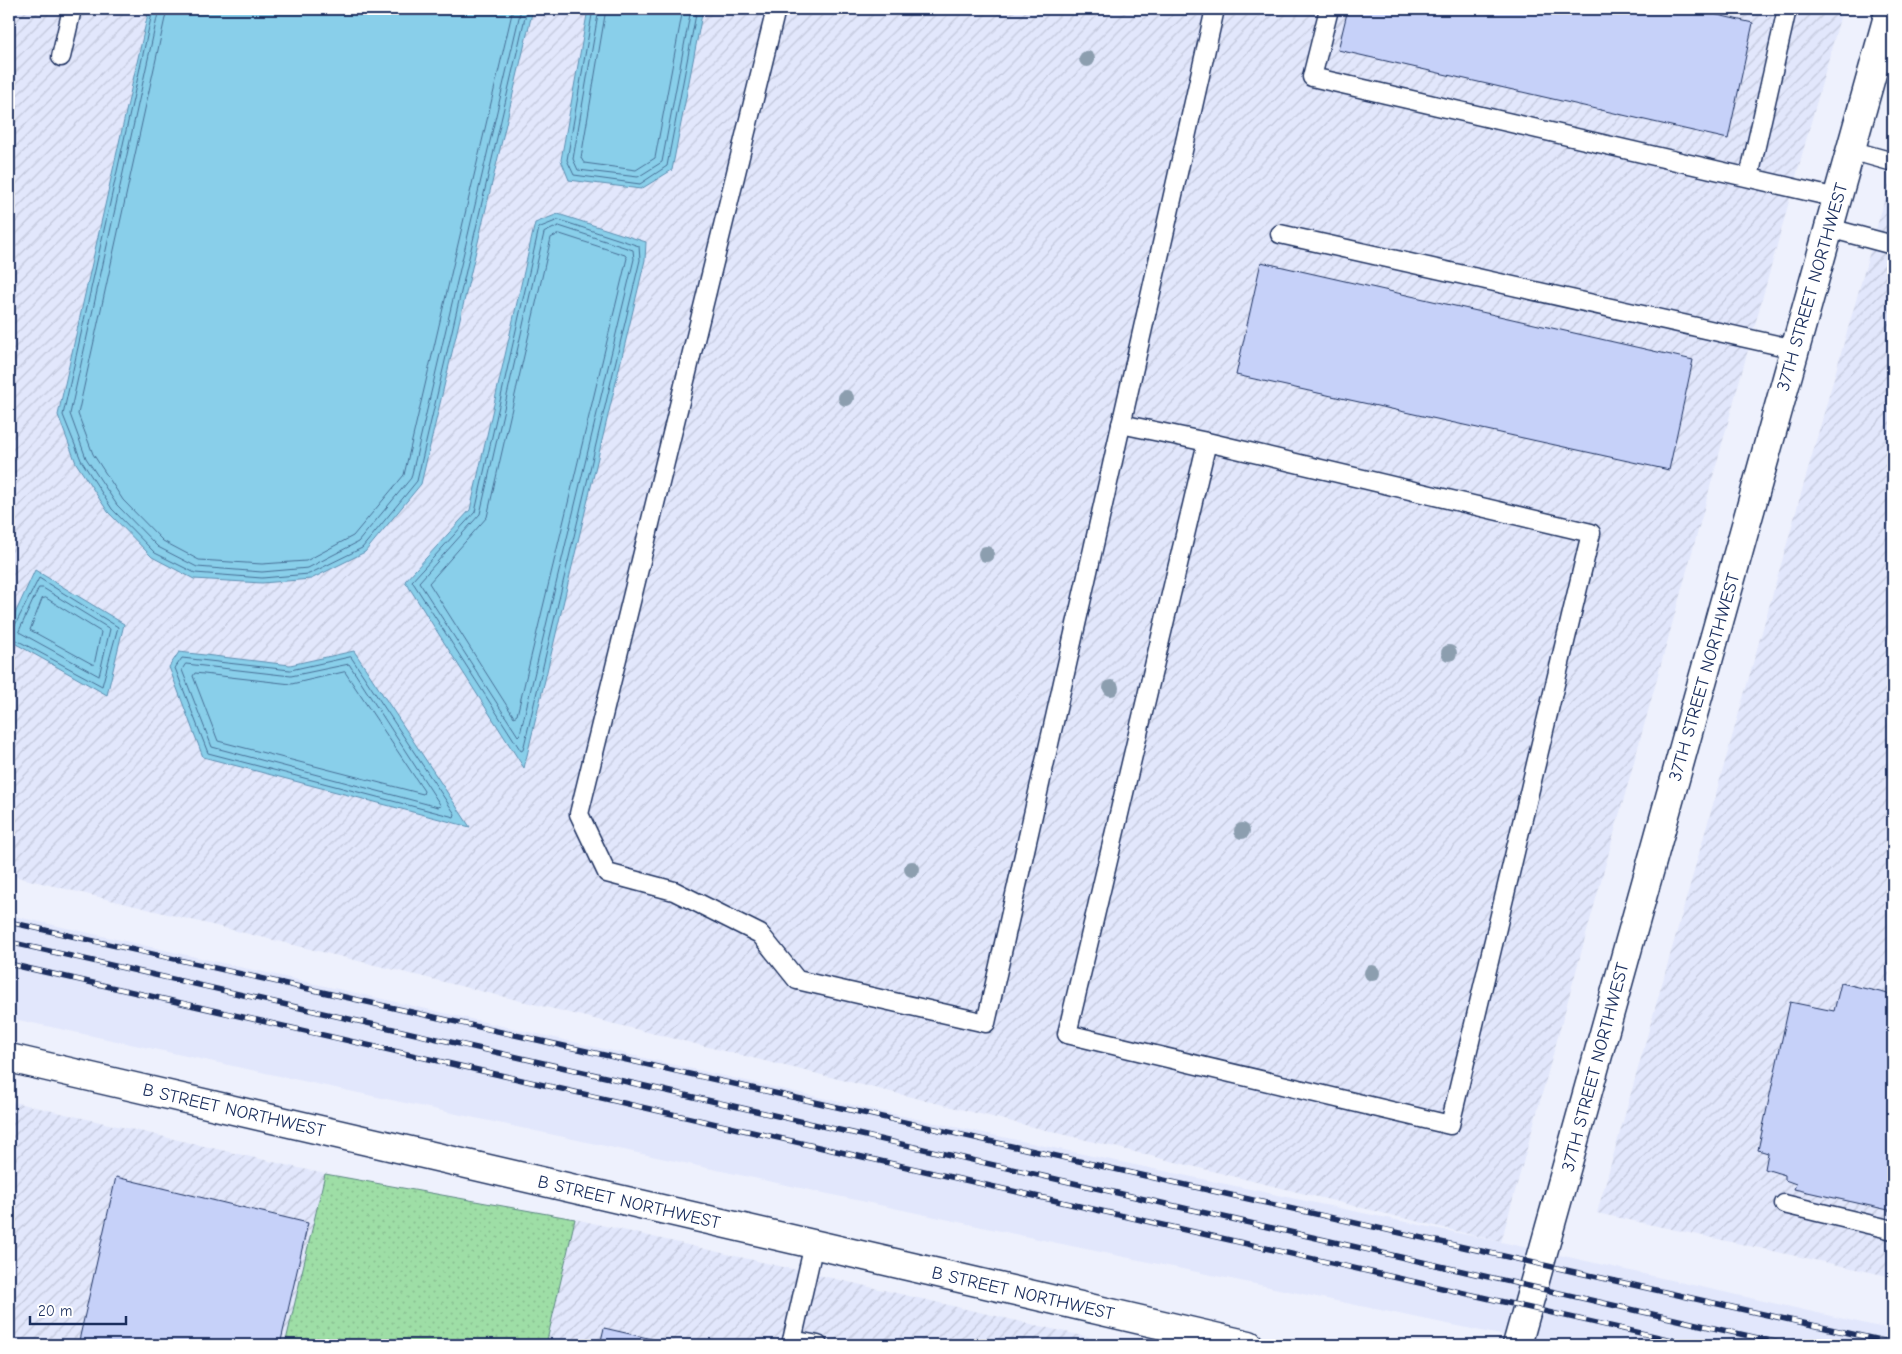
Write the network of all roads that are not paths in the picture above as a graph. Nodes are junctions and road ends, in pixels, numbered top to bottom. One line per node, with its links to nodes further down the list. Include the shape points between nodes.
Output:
1 (72, 9): 7 (lane)
2 (776, 9): 16 (lane, via 579,814 607,873 674,891 760,934 797,980 986,1023)
3 (1215, 9): 16 (lane)
4 (1329, 9): 10 (lane, via 1312,77)
5 (1787, 9): 10 (lane)
6 (1890, 9): 8 (main road, 37TH STREET NORTHWEST)
7 (61, 57)
8 (1850, 150): 9 (lane); 11 (main road, 37TH STREET NORTHWEST)
9 (1893, 162)
10 (1749, 177): 11 (lane)
11 (1837, 198): 12 (main road, 37TH STREET NORTHWEST)
12 (1828, 228): 14 (lane); 15 (main road, 37TH STREET NORTHWEST)
13 (1280, 234): 15 (lane)
14 (1893, 244)
15 (1795, 349): 25 (main road, 37TH STREET NORTHWEST)
16 (1121, 424): 17 (lane)
17 (1208, 442): 17 (lane, via 1067,1034 1450,1125 1591,534)
18 (9, 1058): 21 (main road, B STREET NORTHWEST)
19 (1784, 1204): 20 (lane)
20 (1893, 1230)
21 (814, 1244): 22 (lane); 23 (main road, B STREET NORTHWEST)
22 (792, 1342): 24 (lane)
23 (1235, 1344)
24 (818, 1345)
25 (1517, 1345)

